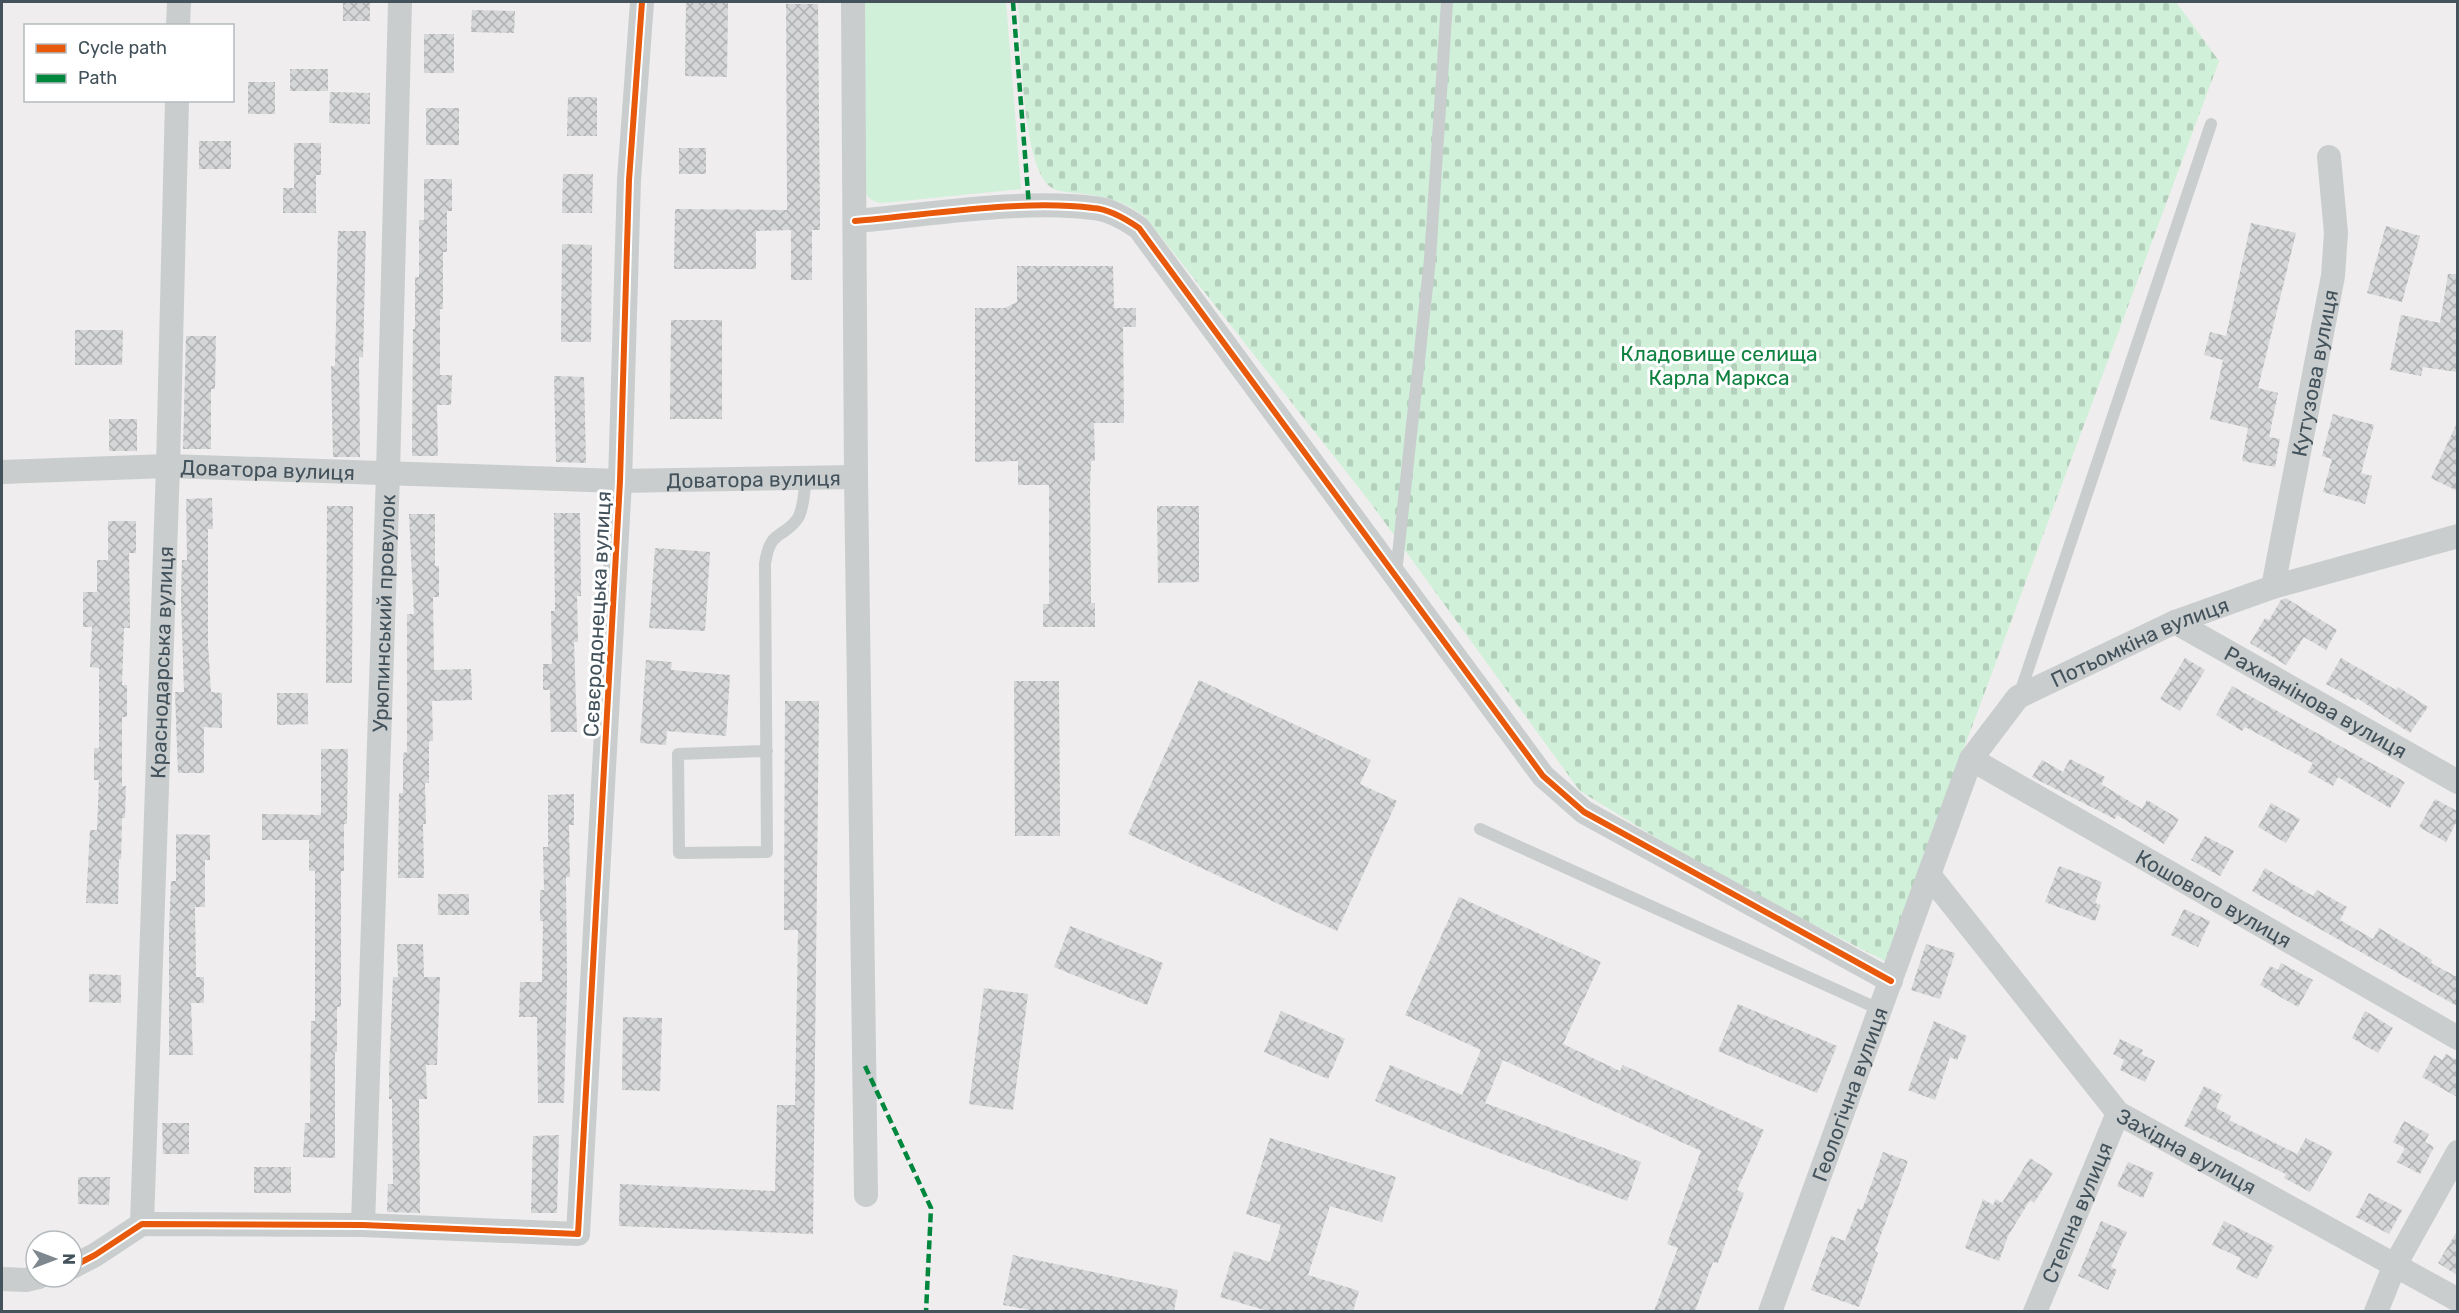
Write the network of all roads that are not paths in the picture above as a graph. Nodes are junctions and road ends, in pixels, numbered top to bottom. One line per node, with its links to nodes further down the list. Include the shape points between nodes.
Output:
1 (179, 2): 6 (street)
2 (400, 2): 13 (street, Урюпинський провулок)
3 (642, 2): 16 (street, Сєвєродонецька вулиця, via 629,180)
4 (853, 2): 10 (street)
5 (1448, 2): 18 (lane, via 1430,259)
6 (178, 24)
7 (177, 102): 11 (street, Краснодарська вулиця)
8 (2211, 124): 21 (lane)
9 (2330, 157): 19 (street, Кутузова вулиця, via 2336,233 2333,276)
10 (855, 221): 14 (street); 18 (street, via 1029,206 1095,208 1123,217 1139,228)
11 (168, 466): 12 (street, Доватора вулиця); 13 (street, Доватора вулиця); 33 (street, Краснодарська вулиця)
12 (2, 472)
13 (388, 473): 16 (street, Доватора вулиця); 34 (street, Урюпинський провулок)
14 (856, 477): 15 (street, Доватора вулиця); 32 (street)
15 (806, 479): 16 (street, Доватора вулиця); 22 (lane, via 798,519 776,536 767,549)
16 (620, 481): 34 (street, Сєвєродонецька вулиця, via 580,1229 573,1235)
17 (2452, 543): 19 (street, Потьомкіна вулиця)
18 (1396, 574): 27 (street, via 1543,776 1584,812)
19 (2273, 587): 20 (street, Потьомкіна вулиця)
20 (2175, 622): 21 (street, Потьомкіна вулиця); 24 (street, Рахманінова вулиця)
21 (2018, 697): 23 (street, Потьомкіна вулиця)
22 (767, 751): 22 (lane, via 767,852 679,853 678,754)
23 (1971, 759): 26 (street, Потьомкіна вулиця); 29 (street, Кошового вулиця)
24 (2457, 783)
25 (1480, 829): 28 (lane)
26 (1929, 876): 27 (street, Геологічна вулиця); 30 (street, Західна вулиця)
27 (1891, 981): 28 (street, Геологічна вулиця)
28 (1881, 1010): 40 (street, Геологічна вулиця)
29 (2457, 1038)
30 (2118, 1113): 36 (street, Західна вулиця); 41 (street, Степна вулиця)
31 (2457, 1152): 36 (street)
32 (866, 1195)
33 (142, 1224): 34 (street); 35 (street)
34 (363, 1225)
35 (84, 1261)
36 (2394, 1267): 39 (street, Західна вулиця); 42 (street)
37 (2, 1279): 38 (street)
38 (24, 1280)
39 (2457, 1300)
40 (1770, 1311)
41 (2035, 1311)
42 (2376, 1311)

